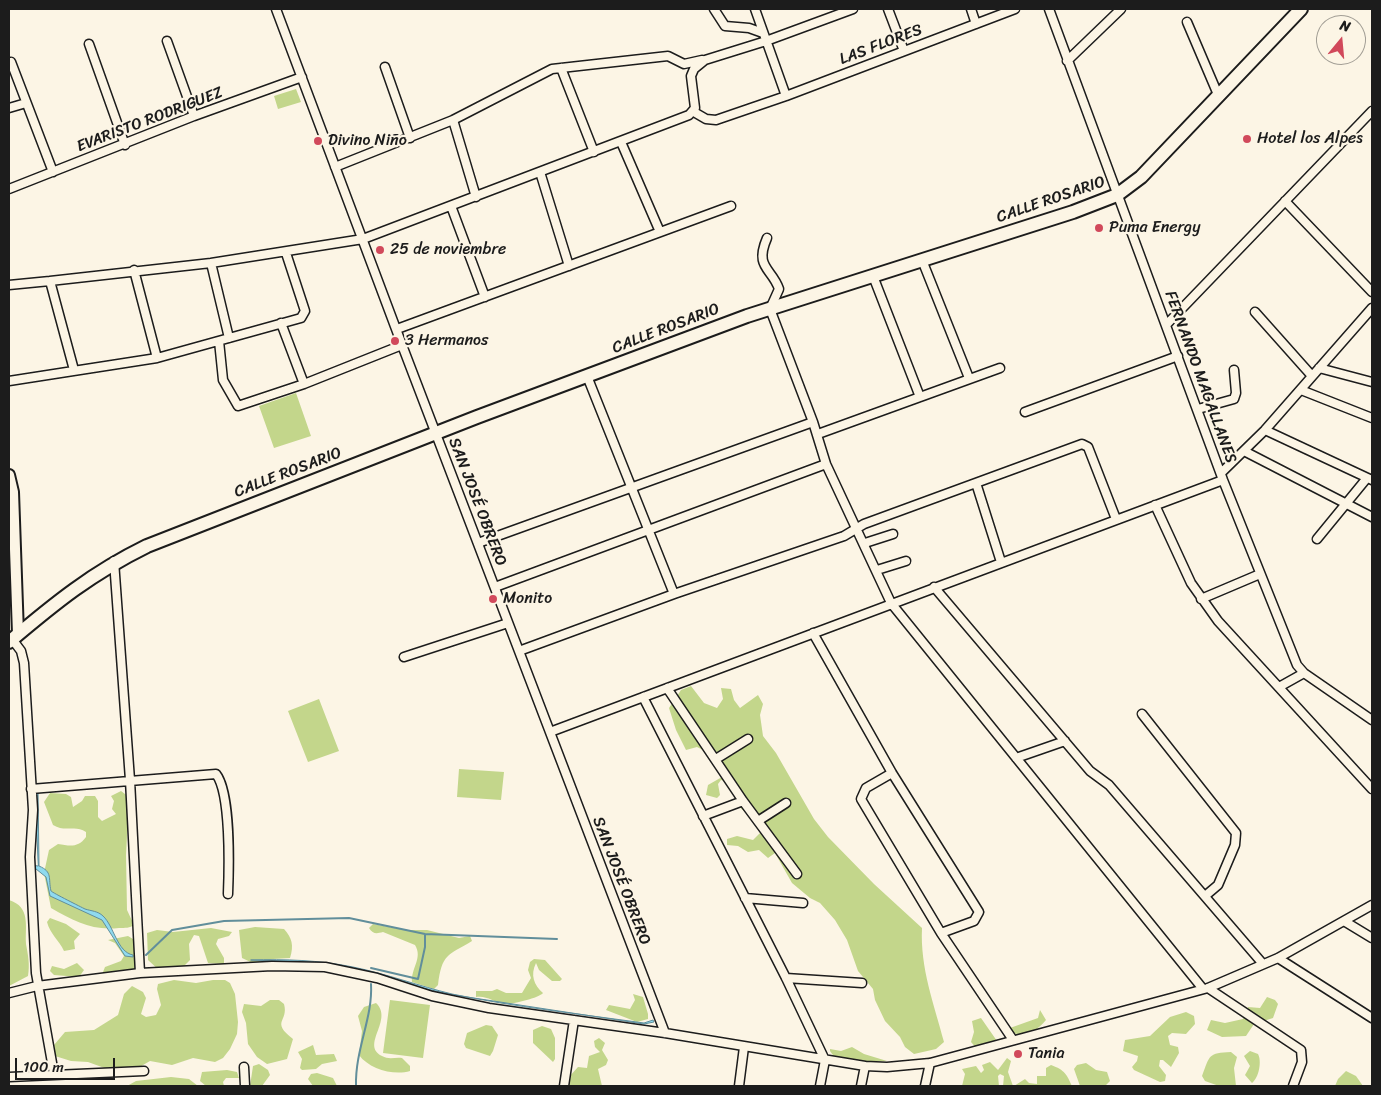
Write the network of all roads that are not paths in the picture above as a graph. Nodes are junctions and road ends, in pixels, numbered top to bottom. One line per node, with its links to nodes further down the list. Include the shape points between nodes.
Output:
1 (276, 9): 22 (street, SAN JOSÉ OBRERO)
2 (714, 9): 13 (street, via 725,26 749,28)
3 (755, 9): 13 (street)
4 (854, 9): 13 (street)
5 (888, 9): 16 (street)
6 (970, 9): 12 (street)
7 (1015, 9): 12 (street, LAS FLORES)
8 (1049, 9): 18 (street, FERNANDO MAGALLANES)
9 (1121, 9): 18 (street)
10 (1301, 9): 24 (main road, CALLE ROSARIO)
11 (1187, 22): 24 (street)
12 (976, 24): 16 (street, LAS FLORES)
13 (765, 37): 17 (street); 23 (street)
14 (167, 41): 29 (street)
15 (89, 44): 33 (street)
16 (904, 51): 23 (street, LAS FLORES)
17 (705, 60): 21 (street, via 684,64 668,56); 28 (street, via 691,76)
18 (1067, 61): 39 (street, FERNANDO MAGALLANES)
19 (11, 62): 25 (street)
20 (385, 67): 31 (street)
21 (561, 68): 30 (street, via 552,69); 34 (street)
22 (302, 77): 29 (street, EVARISTO RODRIGUEZ); 35 (street, SAN JOSÉ OBRERO)
23 (786, 96): 28 (street, LAS FLORES, via 716,120)
24 (1218, 97): 39 (main road, CALLE ROSARIO, via 1142,177)
25 (26, 103): 26 (street); 36 (street)
26 (9, 108)
27 (1372, 111): 41 (street)
28 (694, 112): 32 (street)
29 (194, 116): 33 (street, EVARISTO RODRIGUEZ)
30 (453, 120): 31 (street); 40 (street)
31 (410, 138): 35 (street)
32 (621, 142): 34 (street); 44 (street)
33 (125, 145): 36 (street, EVARISTO RODRIGUEZ)
34 (594, 152): 37 (street)
35 (335, 167): 46 (street, SAN JOSÉ OBRERO)
36 (53, 172): 38 (street, EVARISTO RODRIGUEZ)
37 (540, 172): 40 (street); 50 (street)
38 (9, 189)
39 (1117, 195): 48 (main road, CALLE ROSARIO); 61 (street, FERNANDO MAGALLANES)
40 (476, 197): 42 (street)
41 (1285, 201): 55 (street); 61 (street)
42 (452, 206): 46 (street); 56 (street)
43 (731, 206): 44 (street)
44 (660, 232): 50 (street)
45 (767, 238): 58 (street, via 763,256 766,270 779,289)
46 (363, 239): 47 (street); 62 (street, SAN JOSÉ OBRERO)
47 (286, 253): 49 (street); 60 (street, via 305,310 301,318)
48 (922, 260): 52 (main road, CALLE ROSARIO); 74 (street)
49 (211, 263): 51 (street); 63 (street)
50 (569, 266): 56 (street)
51 (134, 270): 53 (street); 67 (street)
52 (873, 276): 58 (main road, CALLE ROSARIO); 79 (street)
53 (50, 281): 54 (street); 70 (street)
54 (9, 285)
55 (1372, 292)
56 (485, 297): 62 (street)
57 (1372, 308): 69 (street)
58 (770, 309): 72 (main road, CALLE ROSARIO); 83 (street)
59 (1255, 312): 73 (street)
60 (281, 323): 63 (street); 77 (street)
61 (1167, 324): 66 (street, FERNANDO MAGALLANES)
62 (397, 329): 65 (street, SAN JOSÉ OBRERO)
63 (229, 338): 64 (street)
64 (219, 341): 67 (street); 77 (street, via 224,380 238,406)
65 (402, 345): 77 (street); 85 (street, SAN JOSÉ OBRERO)
66 (1178, 356): 80 (street, FERNANDO MAGALLANES); 81 (street)
67 (157, 358): 70 (street)
68 (1000, 368): 74 (street)
69 (1319, 368): 73 (street); 76 (street)
70 (74, 370): 75 (street)
71 (1234, 370): 80 (street, via 1234,399)
72 (587, 376): 85 (main road, CALLE ROSARIO); 93 (street)
73 (1312, 376): 78 (street)
74 (969, 378): 79 (street)
75 (9, 381)
76 (1372, 382)
77 (304, 384)
78 (1301, 390): 82 (street); 84 (street)
79 (920, 397): 86 (street)
80 (1198, 409): 90 (street, FERNANDO MAGALLANES)
81 (1025, 412)
82 (1372, 418)
83 (813, 422): 86 (street); 93 (street)
84 (1265, 430): 87 (street); 91 (street)
85 (436, 434): 102 (street, SAN JOSÉ OBRERO); 104 (main road, CALLE ROSARIO, via 233,511)
86 (818, 434): 88 (street)
87 (1244, 451): 90 (street); 94 (street)
88 (826, 464): 98 (street); 99 (street)
89 (9, 475): 116 (street, via 13,492)
90 (1222, 476): 95 (street); 108 (street, FERNANDO MAGALLANES)
91 (1370, 479): 94 (street)
92 (976, 483): 97 (street, via 1084,444 1088,447); 98 (street); 106 (street)
93 (631, 487): 99 (street); 102 (street)
94 (1346, 504): 96 (street); 101 (street)
95 (1155, 505): 97 (street); 112 (street)
96 (1372, 517)
97 (1116, 519): 106 (street)
98 (856, 529): 103 (street); 111 (street, via 844,536)
99 (648, 530): 109 (street); 111 (street)
100 (893, 534): 103 (street)
101 (1317, 539)
102 (478, 543): 109 (street, SAN JOSÉ OBRERO)
103 (865, 543): 107 (street)
104 (114, 561): 116 (main road, CALLE ROSARIO); 131 (street)
105 (906, 561): 107 (street)
106 (1001, 562): 110 (street)
107 (877, 570): 113 (street)
108 (1260, 574): 112 (street); 119 (street, FERNANDO MAGALLANES, via 1297,665)
109 (494, 587): 114 (street, SAN JOSÉ OBRERO)
110 (934, 587): 113 (street); 127 (street)
111 (674, 594): 117 (street)
112 (1201, 599): 120 (street)
113 (891, 603): 115 (street); 128 (street)
114 (508, 623): 117 (street, SAN JOSÉ OBRERO); 118 (street)
115 (813, 632): 121 (street); 130 (street)
116 (13, 638): 132 (street, via 24,663)
117 (519, 651): 125 (street, SAN JOSÉ OBRERO)
118 (404, 657)
119 (1304, 673): 120 (street); 124 (street, FERNANDO MAGALLANES)
120 (1279, 687): 133 (street)
121 (667, 688): 122 (street); 129 (street)
122 (642, 697): 125 (street); 136 (street)
123 (1142, 714): 140 (street, via 1236,834 1236,845 1218,885)
124 (1372, 720)
125 (550, 732): 157 (street, SAN JOSÉ OBRERO)
126 (748, 739): 129 (street)
127 (1065, 741): 128 (street); 140 (street, via 1090,771 1109,785)
128 (1016, 758): 153 (street)
129 (716, 760): 134 (street)
130 (892, 773): 145 (street, via 866,788 861,799); 145 (street, via 979,912 974,921)
131 (130, 780): 132 (street); 139 (street, via 216,774 225,807); 149 (street)
132 (31, 789): 152 (street, via 30,876)
133 (1372, 789)
134 (743, 801): 136 (street); 137 (street)
135 (786, 803): 137 (street)
136 (703, 816): 141 (street)
137 (758, 821): 138 (street)
138 (797, 874)
139 (228, 894)
140 (1205, 896): 148 (street)
141 (745, 898): 142 (street); 150 (street)
142 (803, 902)
143 (1372, 905): 144 (street)
144 (1344, 920): 146 (street); 147 (street)
145 (941, 933): 158 (street)
146 (1372, 938)
147 (1278, 958): 148 (street); 155 (street)
148 (1263, 964): 153 (street)
149 (140, 973): 152 (street); 156 (street, via 272,966 325,967 377,978 456,1002)
150 (786, 978): 151 (street); 160 (street)
151 (862, 983)
152 (38, 986): 154 (street); 165 (street)
153 (1206, 988): 158 (street); 173 (street, via 1301,1050 1302,1062)
154 (9, 993)
155 (1372, 1018)
156 (574, 1020): 157 (street); 168 (street)
157 (665, 1033): 159 (street)
158 (1013, 1040): 161 (street)
159 (744, 1047): 160 (street); 169 (street)
160 (825, 1060): 162 (street); 170 (street)
161 (930, 1063): 162 (street); 172 (street)
162 (865, 1066): 171 (street)
163 (244, 1067): 167 (street)
164 (144, 1071): 165 (street)
165 (54, 1074): 166 (street)
166 (9, 1077)
167 (245, 1086)
168 (564, 1086)
169 (739, 1086)
170 (820, 1086)
171 (861, 1086)
172 (925, 1086)
173 (1293, 1086)

